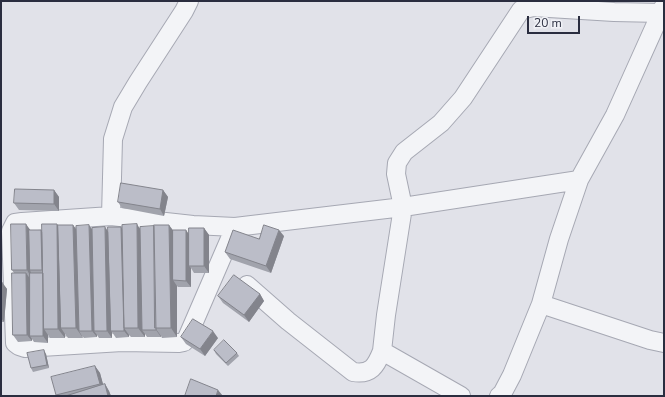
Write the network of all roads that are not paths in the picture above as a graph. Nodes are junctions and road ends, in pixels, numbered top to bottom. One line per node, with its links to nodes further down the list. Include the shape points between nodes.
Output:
1 (189, 1): 5 (street, via 123,107 113,139)
2 (663, 10): 3 (street, via 615,115); 4 (street, via 614,12 533,7 521,10 463,98 441,123 404,152 397,162 396,174)
3 (579, 180): 4 (street); 8 (street)
4 (403, 207): 6 (street); 10 (street)
5 (111, 216): 6 (street); 6 (street, via 15,223 11,231 15,343 19,346 25,348 122,342 184,342)
6 (235, 228)
7 (247, 285): 10 (street, via 353,372 362,374 372,370)
8 (541, 304): 9 (street); 12 (street, via 512,375)
9 (664, 343)
10 (382, 351): 11 (street)
11 (461, 396)
12 (499, 396)

